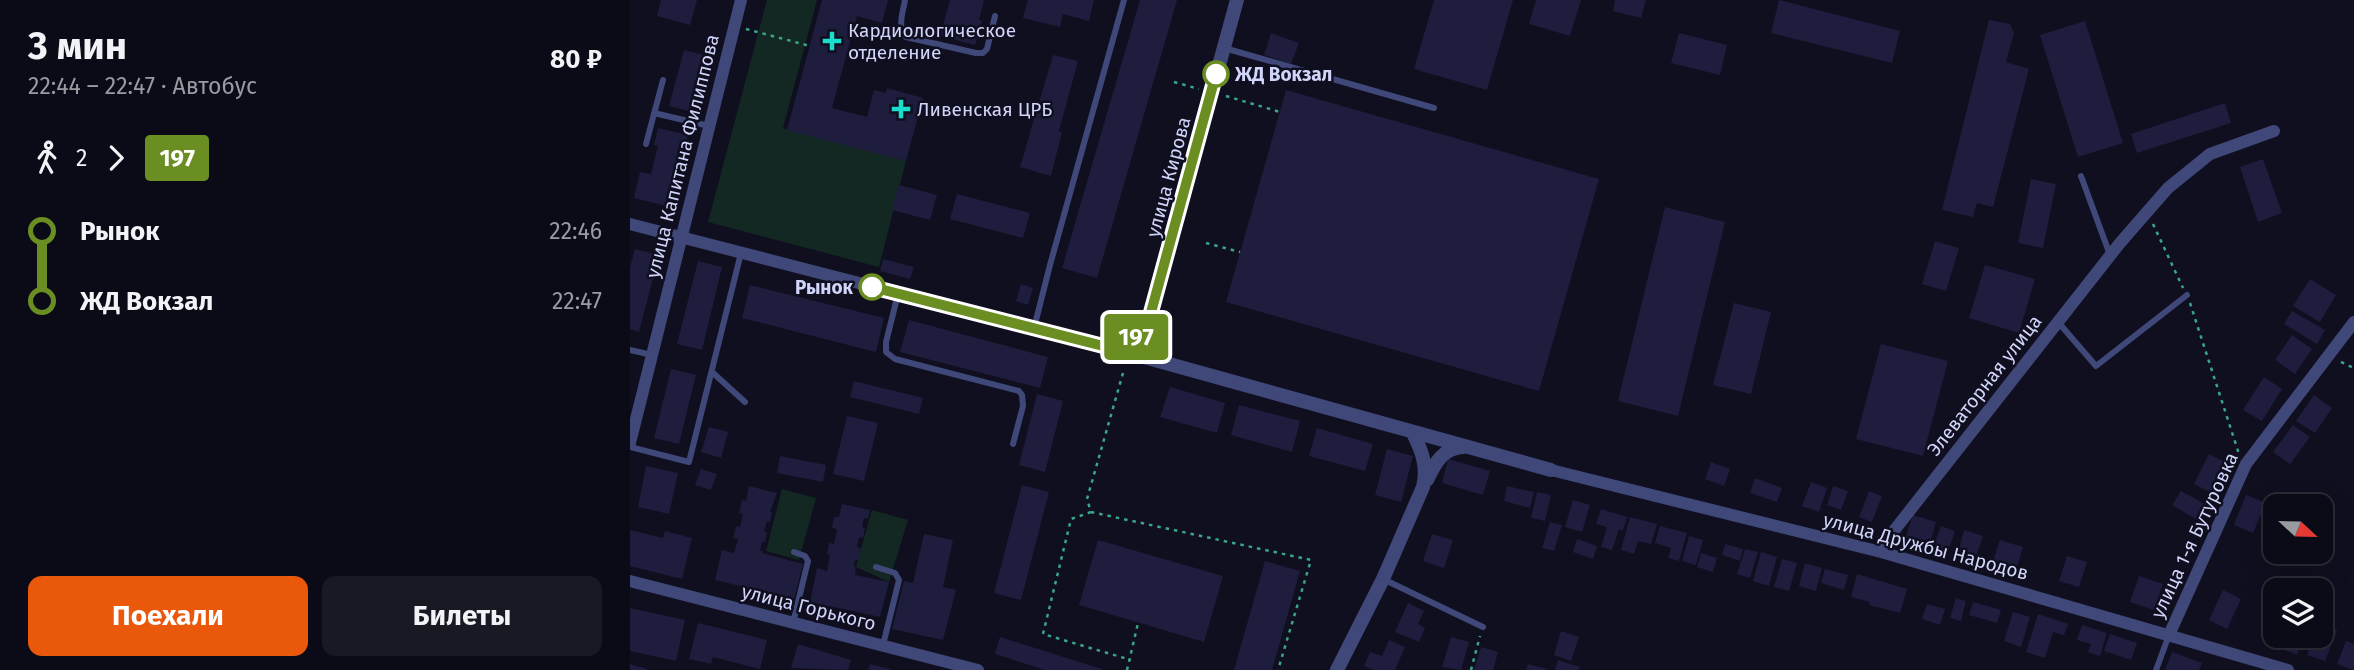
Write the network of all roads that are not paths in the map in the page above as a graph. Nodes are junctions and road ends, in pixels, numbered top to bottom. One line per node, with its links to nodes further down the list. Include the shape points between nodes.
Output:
1 (741, 0): 10 (street, улица Капитана Филиппова)
2 (905, 0): 5 (lane, via 901,24 906,37 976,53 987,49)
3 (1124, 0): 23 (lane)
4 (1237, 0): 6 (street, улица Кирова)
5 (995, 16)
6 (1224, 48): 8 (lane); 20 (street, улица Кирова)
7 (663, 80): 9 (lane)
8 (1434, 108)
9 (654, 113): 10 (lane); 12 (lane)
10 (709, 126): 15 (street, улица Капитана Филиппова)
11 (2274, 131): 17 (street, Элеваторная улица, via 2210,154 2168,188)
12 (646, 144)
13 (2081, 176): 17 (lane)
14 (630, 224): 15 (street)
15 (681, 237): 16 (street); 26 (street, улица Капитана Филиппова)
16 (741, 253): 18 (street); 28 (lane)
17 (2110, 254): 22 (street, Элеваторная улица)
18 (898, 294): 23 (street); 31 (lane, via 886,352 895,359 1019,391 1023,406)
19 (2187, 295): 22 (lane, via 2096,366)
20 (1150, 316): 24 (street, улица Кирова, via 1137,336); 27 (street, via 1153,343)
21 (2354, 322): 43 (street, улица 1-я Бутуровка, via 2246,464)
22 (2058, 323): 36 (street, Элеваторная улица)
23 (1034, 328): 24 (street)
24 (1115, 349): 27 (street)
25 (630, 350): 26 (lane)
26 (652, 355): 32 (street, улица Капитана Филиппова)
27 (1169, 364): 30 (street)
28 (712, 372): 29 (lane); 32 (lane, via 690,462)
29 (745, 402)
30 (1413, 433): 33 (street); 35 (street, via 1424,461)
31 (1013, 444)
32 (630, 445)
33 (1466, 447): 34 (street); 35 (street, via 1444,453)
34 (1551, 470): 36 (street, улица Дружбы Народов)
35 (1423, 487): 39 (street)
36 (1878, 551): 43 (street, улица Дружбы Народов)
37 (794, 552): 41 (lane, via 808,561)
38 (876, 567): 44 (lane, via 895,573 899,580)
39 (1383, 579): 42 (lane); 46 (street)
40 (630, 581): 41 (street, улица Горького)
41 (793, 623): 44 (street, улица Горького)
42 (1483, 627)
43 (2169, 635): 47 (lane, улица 1-я Бутуровка); 48 (street, улица Дружбы Народов)
44 (883, 645): 45 (street, улица Горького)
45 (978, 670)
46 (1337, 670)
47 (2155, 670)
48 (2288, 670)

